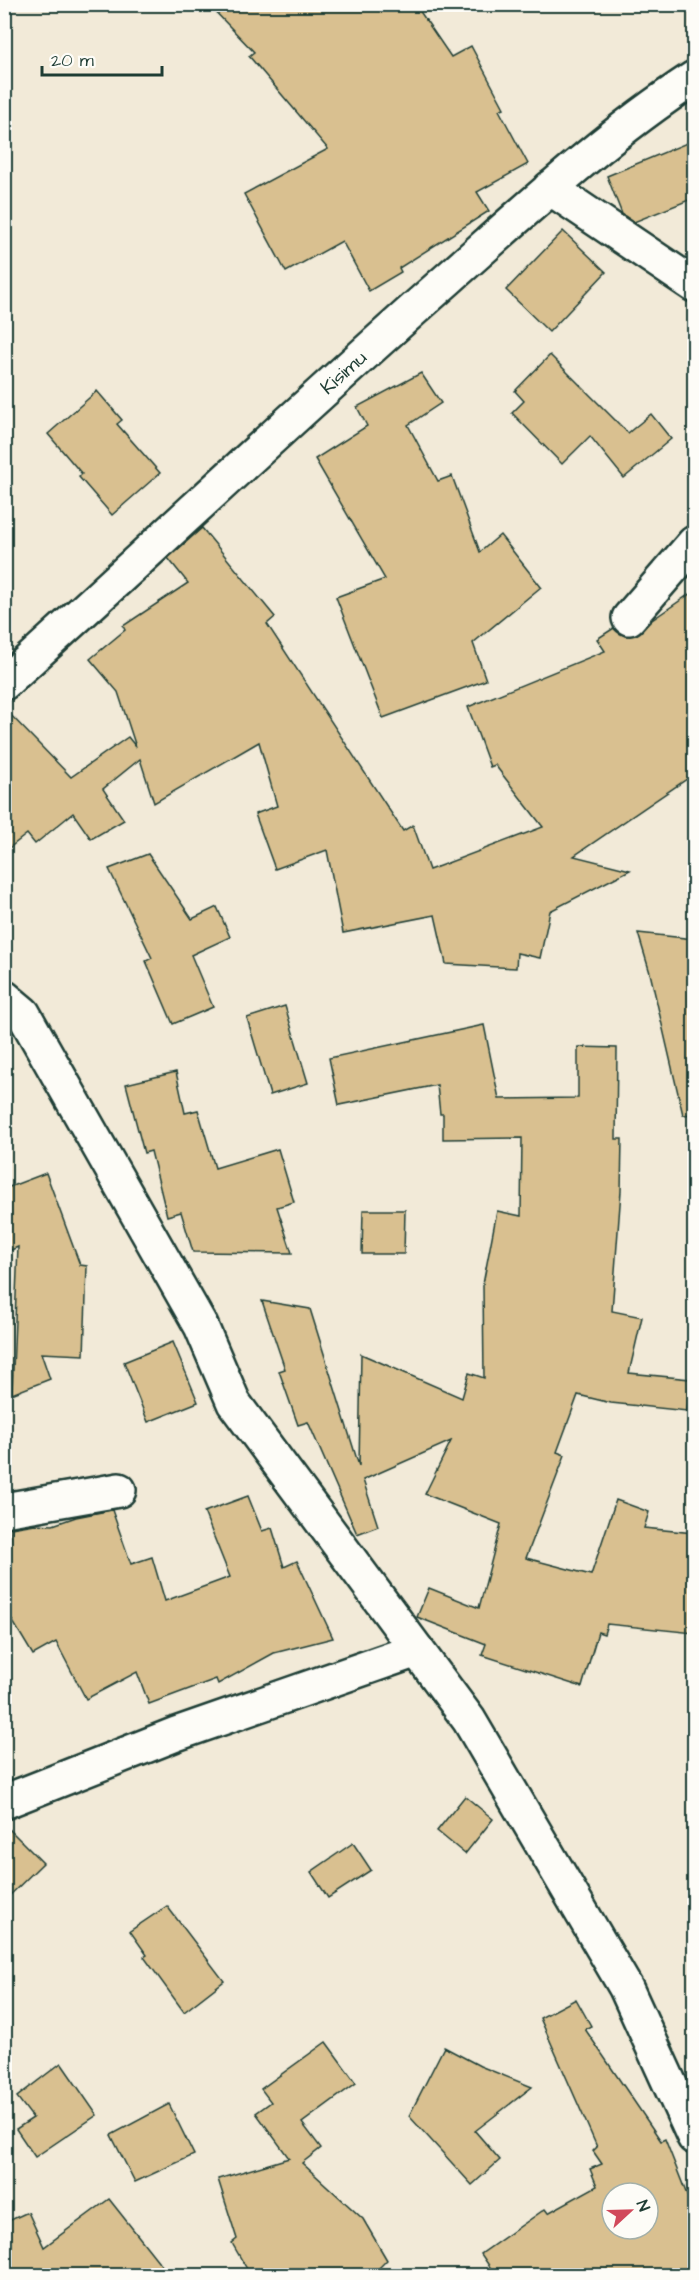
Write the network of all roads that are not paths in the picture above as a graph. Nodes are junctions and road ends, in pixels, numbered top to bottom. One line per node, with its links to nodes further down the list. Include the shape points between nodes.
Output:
1 (694, 78): 2 (street, Kisimu)
2 (550, 188): 3 (street); 6 (street, Kisimu, via 341,373)
3 (694, 285)
4 (694, 543): 5 (street)
5 (629, 618)
6 (4, 682)
7 (4, 997): 10 (street, via 23,1013 201,1326 234,1403)
8 (119, 1490): 9 (street)
9 (4, 1510)
10 (417, 1650): 11 (street, via 176,1734); 12 (street, via 469,1720 626,1988)
11 (4, 1802)
12 (694, 2137)

